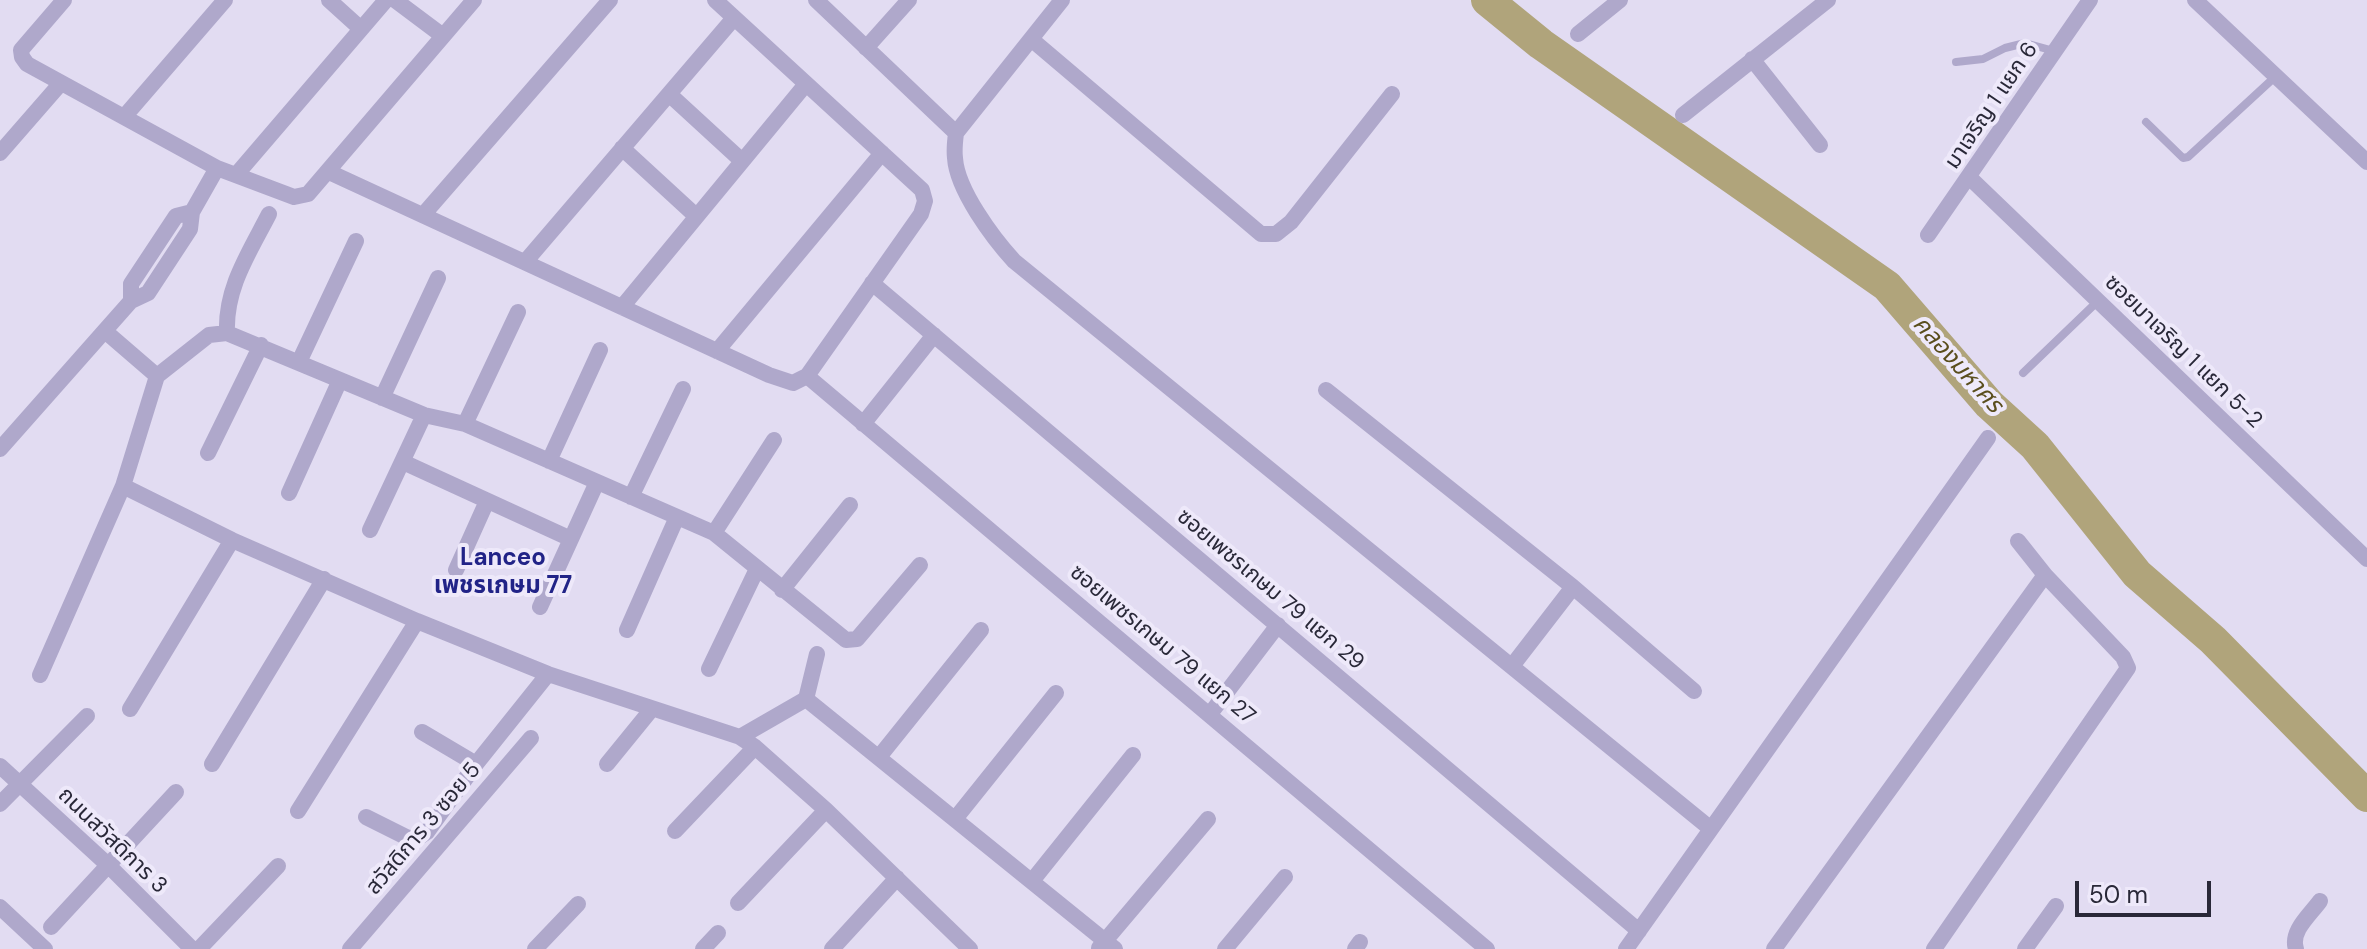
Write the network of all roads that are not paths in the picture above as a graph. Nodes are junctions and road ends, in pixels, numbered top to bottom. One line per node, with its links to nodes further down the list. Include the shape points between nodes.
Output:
1 (64, 0): 26 (street, via 21,50 27,64)
2 (225, 0): 31 (street)
3 (329, 0): 17 (street)
4 (386, 0): 17 (street)
5 (395, 0): 19 (street)
6 (474, 0): 19 (street)
7 (610, 0): 45 (street)
8 (715, 0): 16 (street)
9 (816, 0): 21 (street)
10 (909, 0): 21 (street)
11 (1062, 0): 20 (street)
12 (1620, 0): 18 (street)
13 (1828, 0): 23 (street)
14 (2090, 0): 22 (street, มาเจริญ 1 แยก 6)
15 (2195, 0): 25 (street)
16 (734, 18): 27 (street); 28 (street)
17 (361, 29): 42 (street)
18 (1578, 34)
19 (443, 36): 41 (street)
20 (1031, 39): 29 (street, via 1261,234 1276,234 1291,222); 33 (street)
21 (866, 48): 33 (street)
22 (2055, 51): 24 (lane, via 2025,43 1983,59); 43 (street, มาเจริญ 1 แยก 6)
23 (1752, 59): 30 (street); 34 (street)
24 (1956, 62)
25 (2276, 76): 32 (lane, via 2188,157); 39 (street)
26 (61, 83): 31 (street); 36 (street)
27 (806, 84): 37 (street); 38 (street)
28 (669, 94): 35 (street); 38 (street)
29 (1392, 94)
30 (1683, 115)
31 (124, 117): 40 (street)
32 (2146, 122)
33 (956, 133): 104 (street, via 954,161 970,202 1014,261)
34 (1820, 145)
35 (622, 148): 46 (street); 49 (street)
36 (0, 153)
37 (882, 153): 51 (street, via 922,190 925,201); 60 (street)
38 (742, 161): 46 (street)
39 (2367, 162)
40 (217, 168): 42 (street); 55 (street, via 192,212 190,229 148,293 131,301)
41 (329, 172): 42 (street, via 308,194 294,197); 45 (street)
42 (236, 175)
43 (1970, 178): 47 (street, มาเจริญ 1 แยก 6); 52 (street, ซอยมาเจริญ 1 แยก 5-2)
44 (269, 214): 56 (street, via 235,281 226,312)
45 (423, 215): 49 (street)
46 (696, 216): 53 (street)
47 (1928, 235)
48 (356, 241): 61 (street)
49 (525, 262): 53 (street)
50 (438, 278): 68 (street)
51 (872, 283): 57 (street, ซอยเพชรเกษม 79 แยก 29); 64 (street)
52 (2098, 301): 62 (lane); 90 (street, ซอยมาเจริญ 1 แยก 5-2)
53 (622, 307): 60 (street)
54 (518, 312): 70 (street)
55 (106, 332): 63 (street); 74 (street)
56 (227, 333): 58 (street); 63 (street, via 209,335)
57 (934, 335): 71 (street); 100 (street, ซอยเพชรเกษม 79 แยก 29)
58 (261, 345): 61 (street); 75 (street)
59 (600, 350): 76 (street)
60 (717, 351): 64 (street, via 793,383)
61 (299, 362): 65 (street)
62 (2023, 373)
63 (157, 376): 79 (street)
64 (807, 376): 71 (street, ซอยเพชรเกษม 79 แยก 27)
65 (340, 380): 68 (street); 80 (street)
66 (683, 389): 81 (street)
67 (1326, 390): 96 (street)
68 (382, 398): 69 (street)
69 (424, 415): 70 (street); 77 (street)
70 (465, 424): 76 (street)
71 (863, 424): 113 (street, ซอยเพชรเกษม 79 แยก 27)
72 (1988, 438): 132 (street)
73 (774, 440): 86 (street)
74 (0, 449)
75 (208, 453)
76 (549, 461): 78 (street)
77 (403, 462): 82 (street); 85 (street)
78 (597, 482): 81 (street); 87 (street)
79 (123, 486): 88 (street); 107 (street)
80 (289, 493)
81 (631, 497): 84 (street)
82 (487, 501): 87 (street); 93 (street)
83 (850, 505): 97 (street)
84 (677, 517): 86 (street); 101 (street)
85 (370, 530)
86 (714, 533): 92 (street)
87 (571, 539): 98 (street)
88 (232, 540): 95 (street); 111 (street)
89 (2018, 541): 94 (street)
90 (2367, 559)
91 (920, 565): 97 (street, via 852,641)
92 (757, 569): 97 (street); 105 (street)
93 (456, 570)
94 (2045, 575): 159 (street); 160 (street, via 2128,668)
95 (324, 579): 99 (street); 120 (street)
96 (1573, 587): 104 (street); 108 (street)
97 (782, 590)
98 (540, 607)
99 (417, 621): 106 (street); 128 (street)
100 (1278, 625): 113 (street); 145 (street, ซอยเพชรเกษม 79 แยก 29)
101 (627, 630)
102 (981, 630): 119 (street)
103 (817, 654): 110 (street)
104 (1512, 666): 132 (street)
105 (709, 669)
106 (548, 674): 112 (street); 121 (street)
107 (40, 675)
108 (1694, 691)
109 (1056, 693): 130 (street)
110 (806, 699): 117 (street); 119 (street)
111 (130, 709)
112 (651, 710): 117 (street); 122 (street)
113 (1210, 714): 157 (street, ซอยเพชรเกษม 79 แยก 27)
114 (87, 716): 124 (street)
115 (422, 732): 121 (street)
116 (531, 738): 152 (street, สวัสดิการ 3 ซอย 5)
117 (747, 742): 127 (street); 133 (street)
118 (1133, 755): 138 (street)
119 (879, 757): 130 (street)
120 (212, 764)
121 (476, 764): 129 (street, via 427,832 416,839)
122 (607, 764)
123 (0, 766): 124 (street, ถนนสวัสดิการ 3)
124 (20, 783): 126 (street); 134 (street, ถนนสวัสดิการ 3)
125 (176, 792): 134 (street)
126 (0, 804)
127 (826, 810): 137 (street); 140 (street)
128 (298, 811)
129 (366, 817)
130 (955, 819): 138 (street)
131 (1208, 819): 147 (street)
132 (1711, 829): 145 (street)
133 (675, 831)
134 (108, 865): 144 (street); 150 (street, ถนนสวัสดิการ 3)
135 (278, 866): 151 (street)
136 (1285, 877): 156 (street)
137 (897, 878): 148 (street); 155 (street)
138 (1032, 881): 147 (street)
139 (2320, 901): 162 (street, via 2295,934)
140 (738, 903)
141 (578, 904): 153 (street)
142 (2056, 906): 161 (street)
143 (0, 907): 149 (street)
144 (51, 927)
145 (1639, 931): 158 (street)
146 (718, 933): 154 (street)
147 (1106, 946)
148 (967, 948)
149 (45, 949)
150 (192, 949)
151 (199, 949)
152 (350, 949)
153 (535, 949)
154 (703, 949)
155 (832, 949)
156 (1225, 949)
157 (1487, 949)
158 (1626, 949)
159 (1774, 949)
160 (1934, 949)
161 (2025, 949)
162 (2296, 949)

